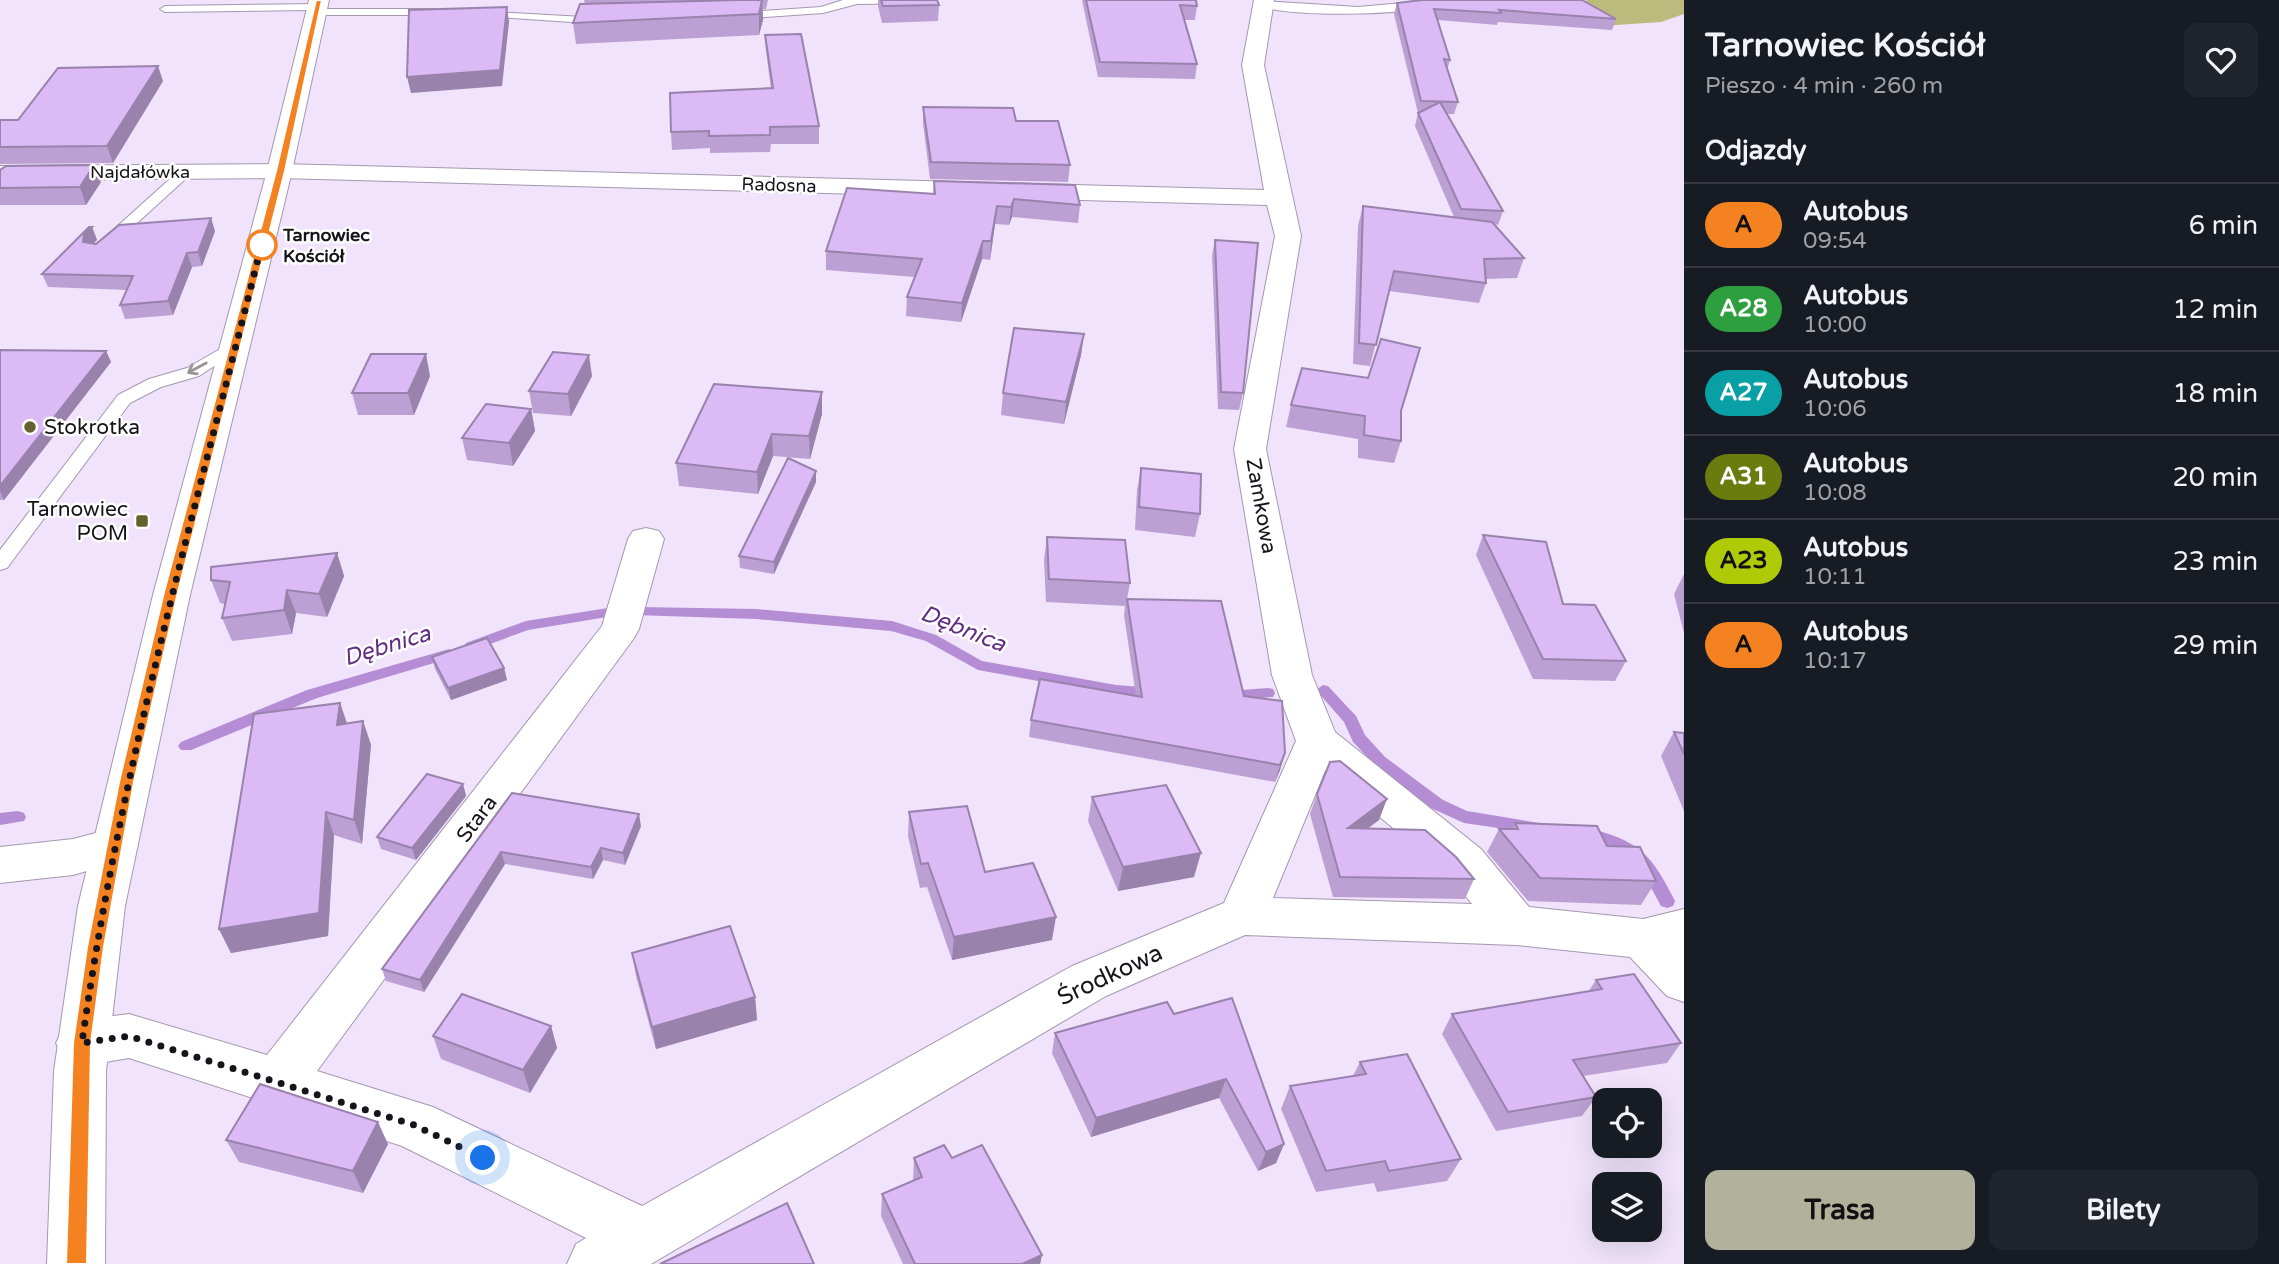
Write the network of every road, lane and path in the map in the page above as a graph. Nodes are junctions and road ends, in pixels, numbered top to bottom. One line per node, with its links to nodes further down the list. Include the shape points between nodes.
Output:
1 (926, 0): 8 (lane, via 857,1 795,13)
2 (1452, 0): 3 (lane, via 1421,8 1324,10)
3 (1263, 2): 13 (street, Zamkowa, via 1253,65)
4 (318, 6): 5 (lane); 6 (lane); 10 (street)
5 (165, 9)
6 (451, 13)
7 (465, 13): 9 (lane)
8 (726, 16)
9 (616, 20)
10 (281, 171): 11 (street, Najdałówka); 13 (street, Radosna); 15 (street)
11 (186, 172): 12 (street, Najdałówka); 14 (lane)
12 (4, 177)
13 (1278, 198): 18 (street, Zamkowa, via 1288,236 1250,449 1292,675)
14 (96, 252)
15 (236, 345): 17 (lane, one-way to 17, via 192,372 124,399); 19 (street, via 171,592)
16 (646, 539): 26 (street, Stara, via 620,629)
17 (0, 564)
18 (1317, 741): 21 (street); 22 (street, via 1465,862)
19 (115, 846): 20 (street, via 73,857); 25 (street)
20 (0, 865)
21 (1242, 915): 22 (street, Środkowa); 27 (street, Środkowa, via 1089,981)
22 (1516, 925): 23 (street, Środkowa)
23 (1663, 934): 24 (street)
24 (1684, 981)
25 (82, 1043): 26 (street, via 129,1036); 28 (street)
26 (276, 1083): 27 (street, via 414,1125)
27 (645, 1237): 29 (street, Środkowa)
28 (76, 1264)
29 (596, 1264)

